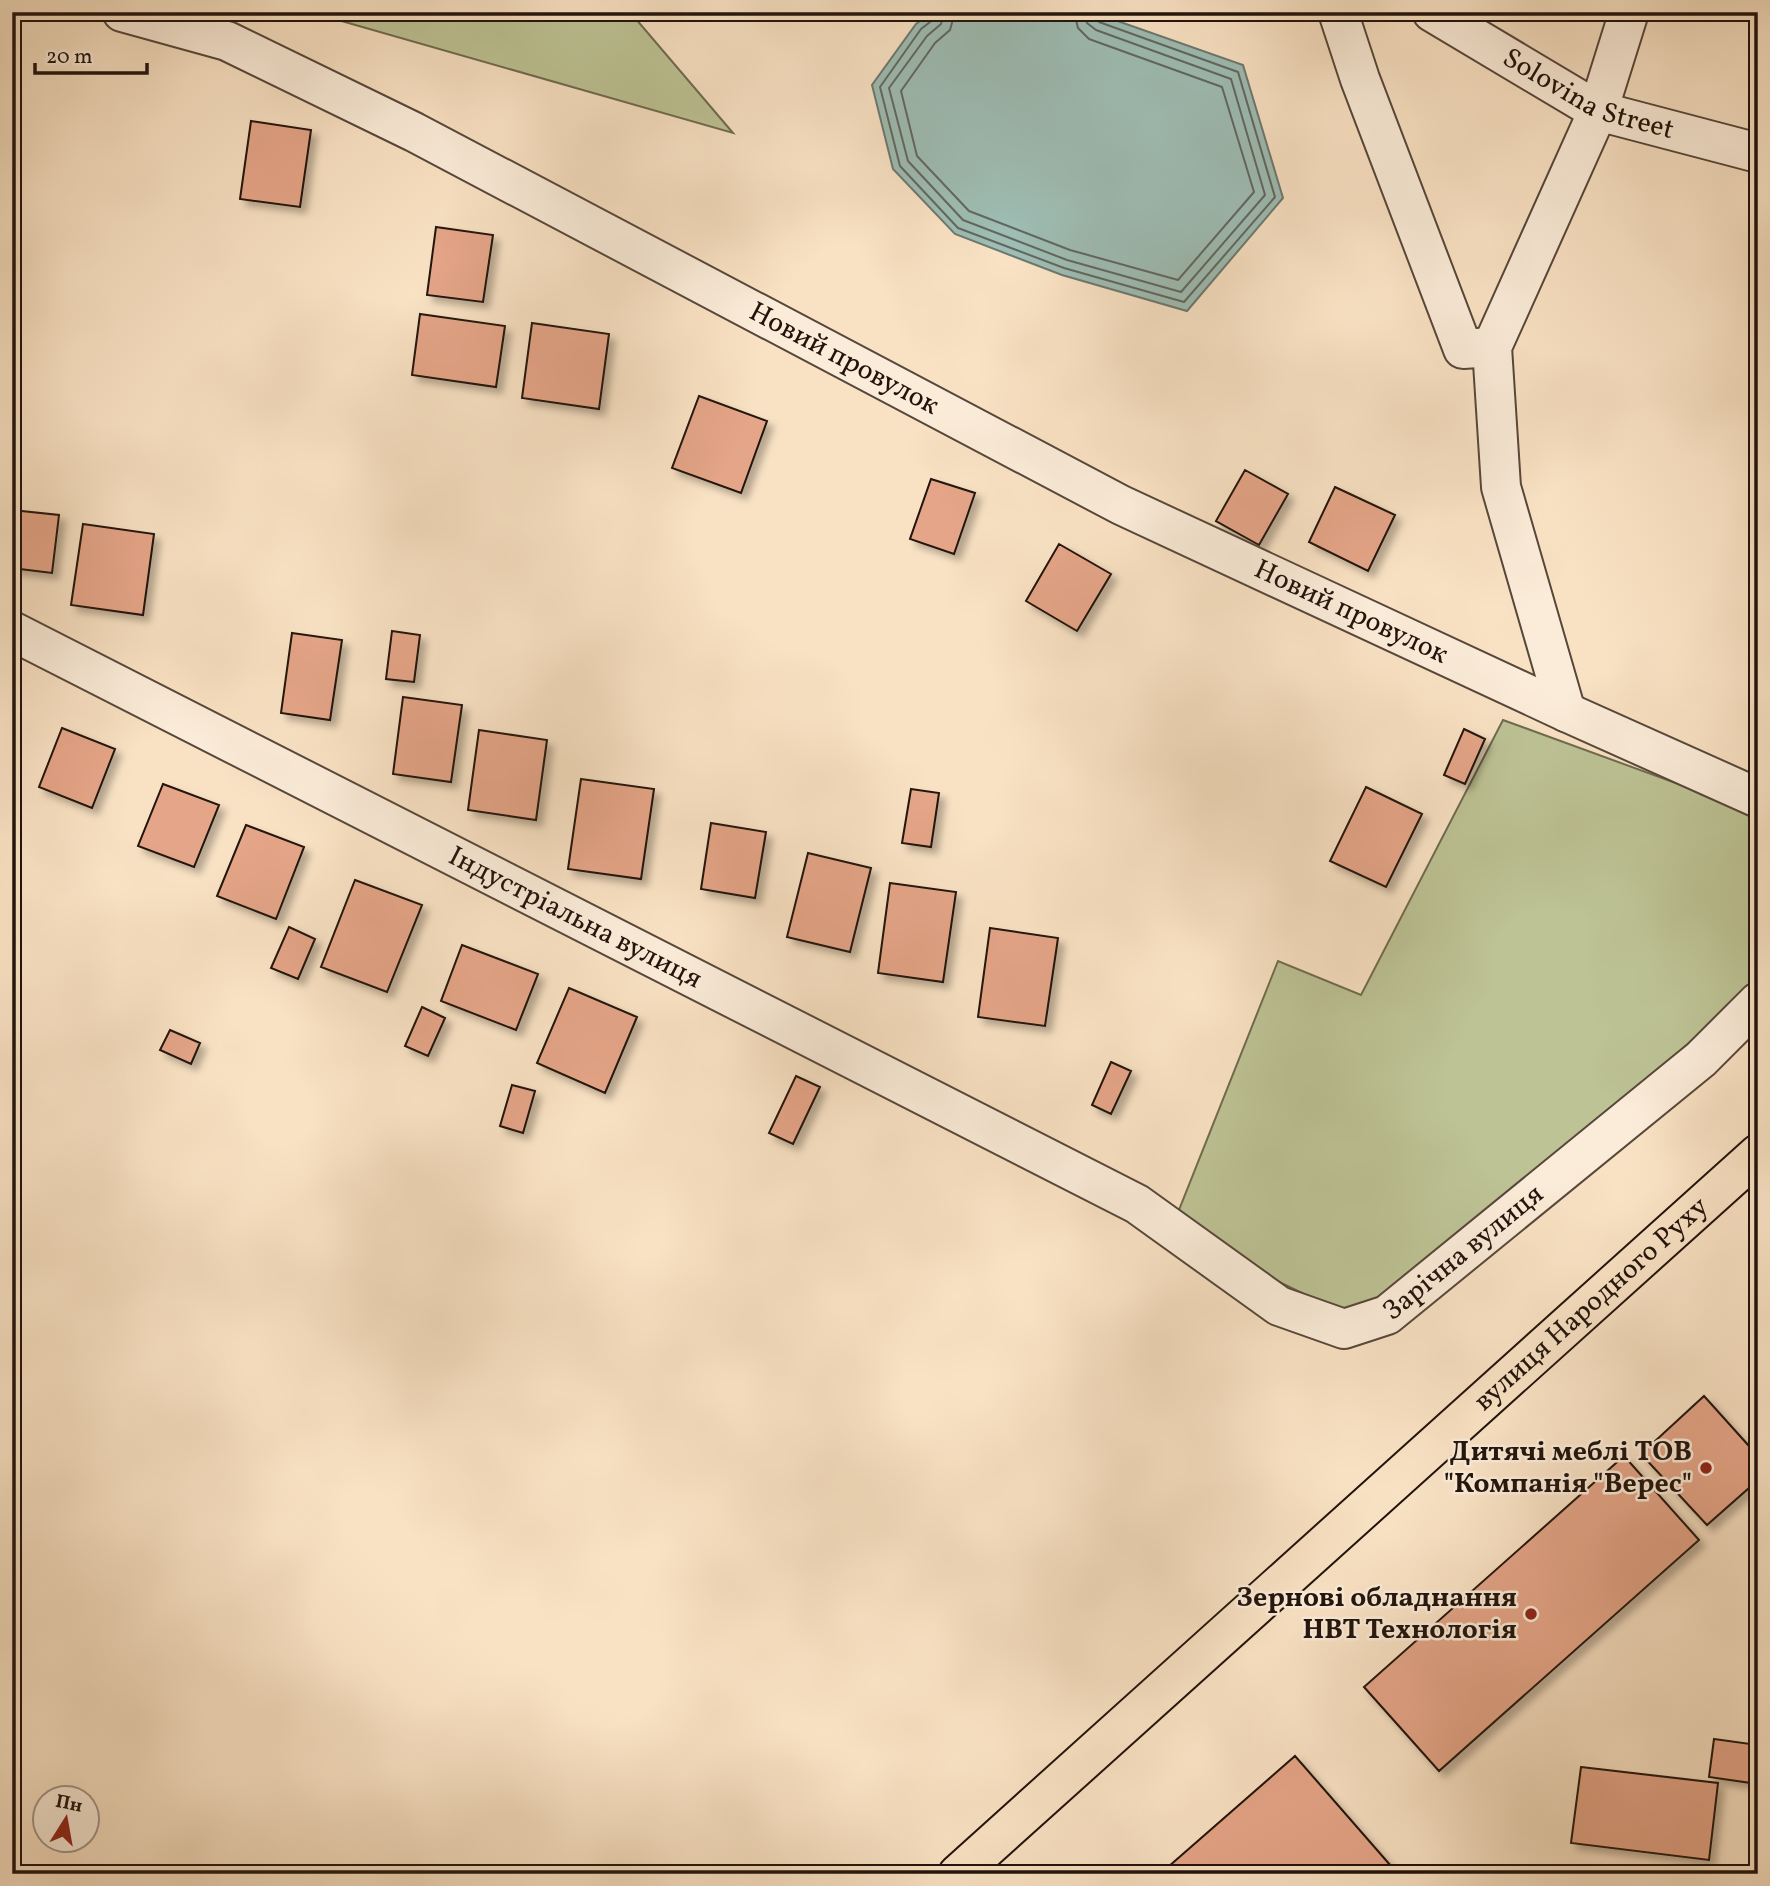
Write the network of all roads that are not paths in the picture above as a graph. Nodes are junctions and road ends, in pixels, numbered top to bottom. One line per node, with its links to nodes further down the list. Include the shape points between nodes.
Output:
1 (122, 12): 9 (street, Новий провулок, via 227,41 414,132 1121,505)
2 (1338, 12): 7 (street, via 1463,349)
3 (1432, 12): 5 (street, Solovina Street)
4 (1629, 12): 5 (street)
5 (1598, 111): 6 (street, Solovina Street); 7 (street)
6 (1758, 153)
7 (1492, 347): 9 (street, via 1501,487)
8 (12, 631): 13 (street, Індустріальна вулиця)
9 (1566, 712): 10 (street, Новий провулок)
10 (1758, 797)
11 (1758, 1002): 13 (street, Зарічна вулиця, via 1701,1059 1387,1315 1345,1329 1279,1306)
12 (1758, 1154): 14 (main road, вулиця Народного Руху)
13 (1137, 1204)
14 (958, 1874)

